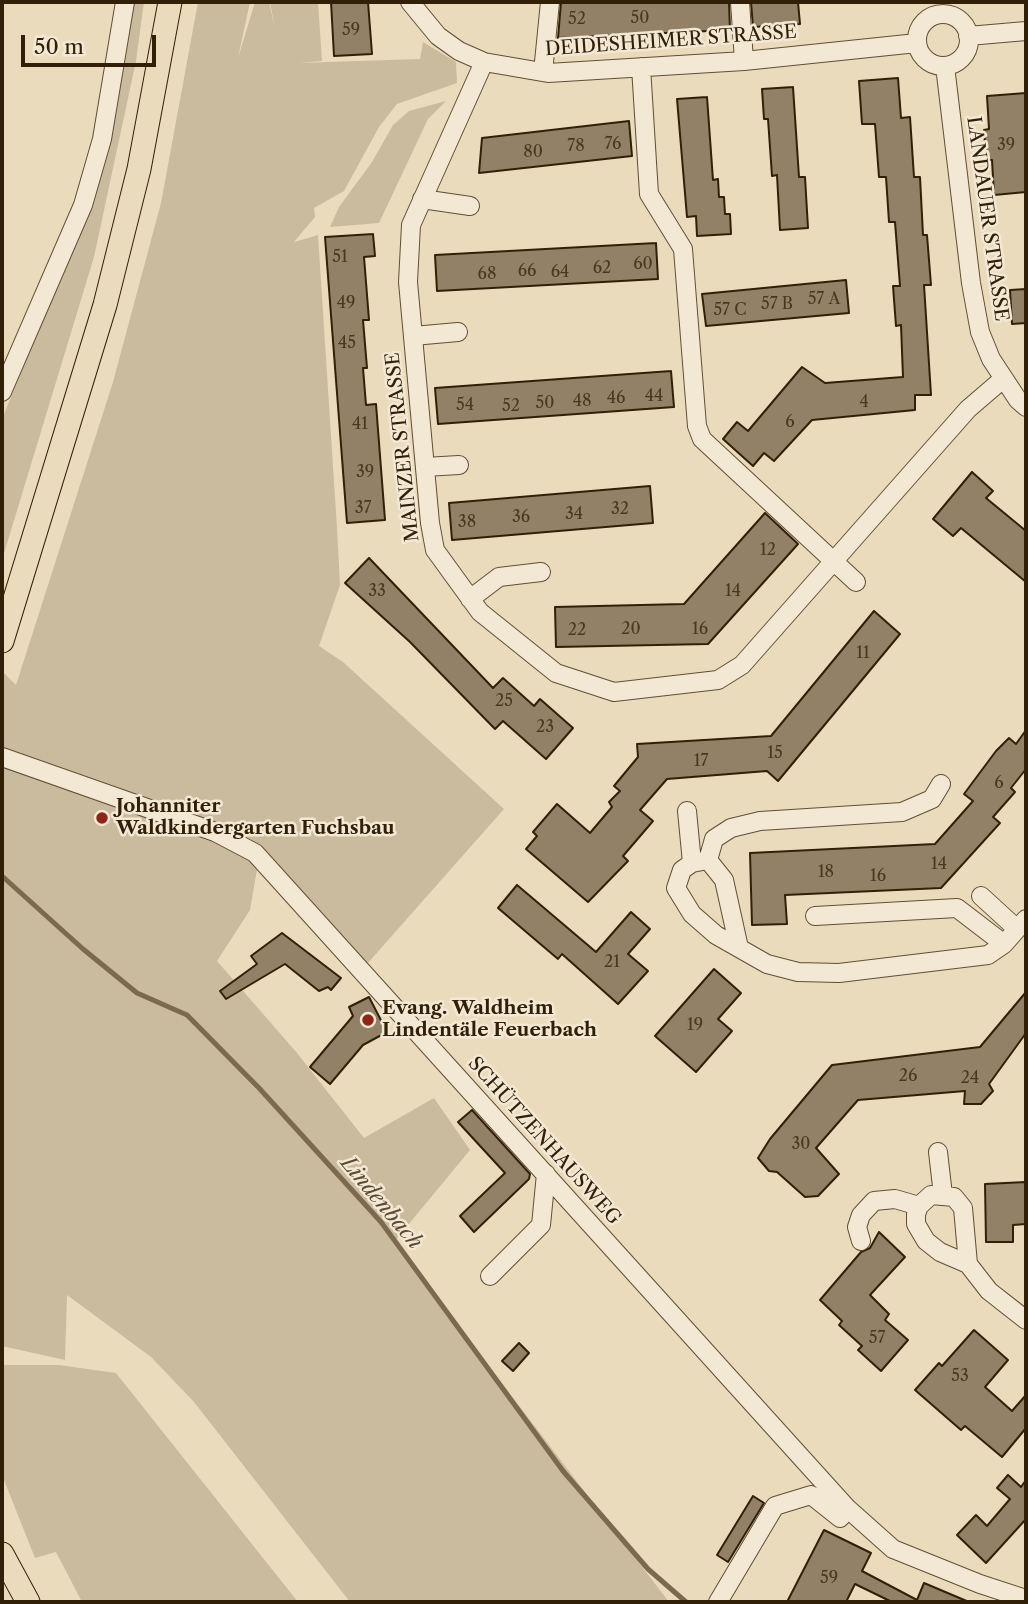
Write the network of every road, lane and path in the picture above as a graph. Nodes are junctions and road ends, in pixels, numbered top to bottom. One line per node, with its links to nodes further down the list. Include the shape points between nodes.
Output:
1 (125, 2): 20 (street, via 102,139 83,205)
2 (170, 2): 28 (main road, via 139,169 105,305)
3 (410, 2): 11 (street, DEIDESHEIMER STRASSE, via 438,36)
4 (550, 2): 14 (street)
5 (740, 2): 10 (street)
6 (939, 8): 8 (street, via 958,19); 9 (street, via 923,23)
7 (1026, 32): 8 (street)
8 (968, 36): 12 (street, via 963,56)
9 (917, 43): 10 (street, DEIDESHEIMER STRASSE); 12 (street, via 926,60)
10 (744, 61): 13 (street, DEIDESHEIMER STRASSE)
11 (484, 62): 14 (street, DEIDESHEIMER STRASSE); 15 (street, MAINZER STRASSE)
12 (945, 66): 19 (street, LANDAUER STRASSE, via 973,296 987,352)
13 (640, 67): 14 (street, DEIDESHEIMER STRASSE); 24 (street, via 649,194 683,249 697,426 702,439)
14 (543, 72)
15 (422, 199): 16 (street); 18 (street, MAINZER STRASSE, via 411,225 408,282)
16 (470, 206)
17 (458, 332): 18 (street)
18 (413, 336): 23 (street, MAINZER STRASSE)
19 (1003, 379): 21 (street, LANDAUER STRASSE); 24 (street, MAINZER STRASSE, via 968,409)
20 (2, 392)
21 (1026, 407)
22 (459, 464): 23 (street)
23 (425, 467): 27 (street, MAINZER STRASSE, via 435,551)
24 (834, 562): 26 (street); 27 (street, MAINZER STRASSE, via 742,665 718,680 614,692 556,673)
25 (541, 572): 27 (street, via 499,577)
26 (856, 582)
27 (470, 599)
28 (2, 641)
29 (2, 757): 39 (street, SCHÜTZENHAUSWEG, via 215,832 255,853)
30 (941, 785): 32 (street, via 932,799 902,812 760,821 731,828 715,839)
31 (687, 811): 32 (street)
32 (700, 861): 37 (street, via 724,880); 37 (street, via 682,870 676,888 692,914)
33 (981, 896): 35 (street)
34 (815, 916): 36 (street, via 957,908)
35 (1022, 924): 36 (street)
36 (1004, 944): 37 (street, via 988,955 839,973 797,972 767,964)
37 (739, 948)
38 (938, 1152): 40 (street)
39 (546, 1174): 44 (street, via 541,1225); 46 (street, SCHÜTZENHAUSWEG)
40 (943, 1195): 41 (street, via 931,1195); 43 (street, via 954,1197 963,1208)
41 (919, 1206): 42 (street, via 895,1199 874,1201 858,1227); 43 (street, via 916,1224 926,1241)
42 (861, 1241)
43 (968, 1264): 45 (street, via 989,1291)
44 (491, 1276)
45 (1024, 1313)
46 (848, 1508): 48 (street, SCHÜTZENHAUSWEG, via 893,1549); 50 (street, via 840,1518 811,1495 775,1506)
47 (2, 1554): 49 (main road)
48 (1026, 1599)
49 (28, 1602)
50 (718, 1602)

